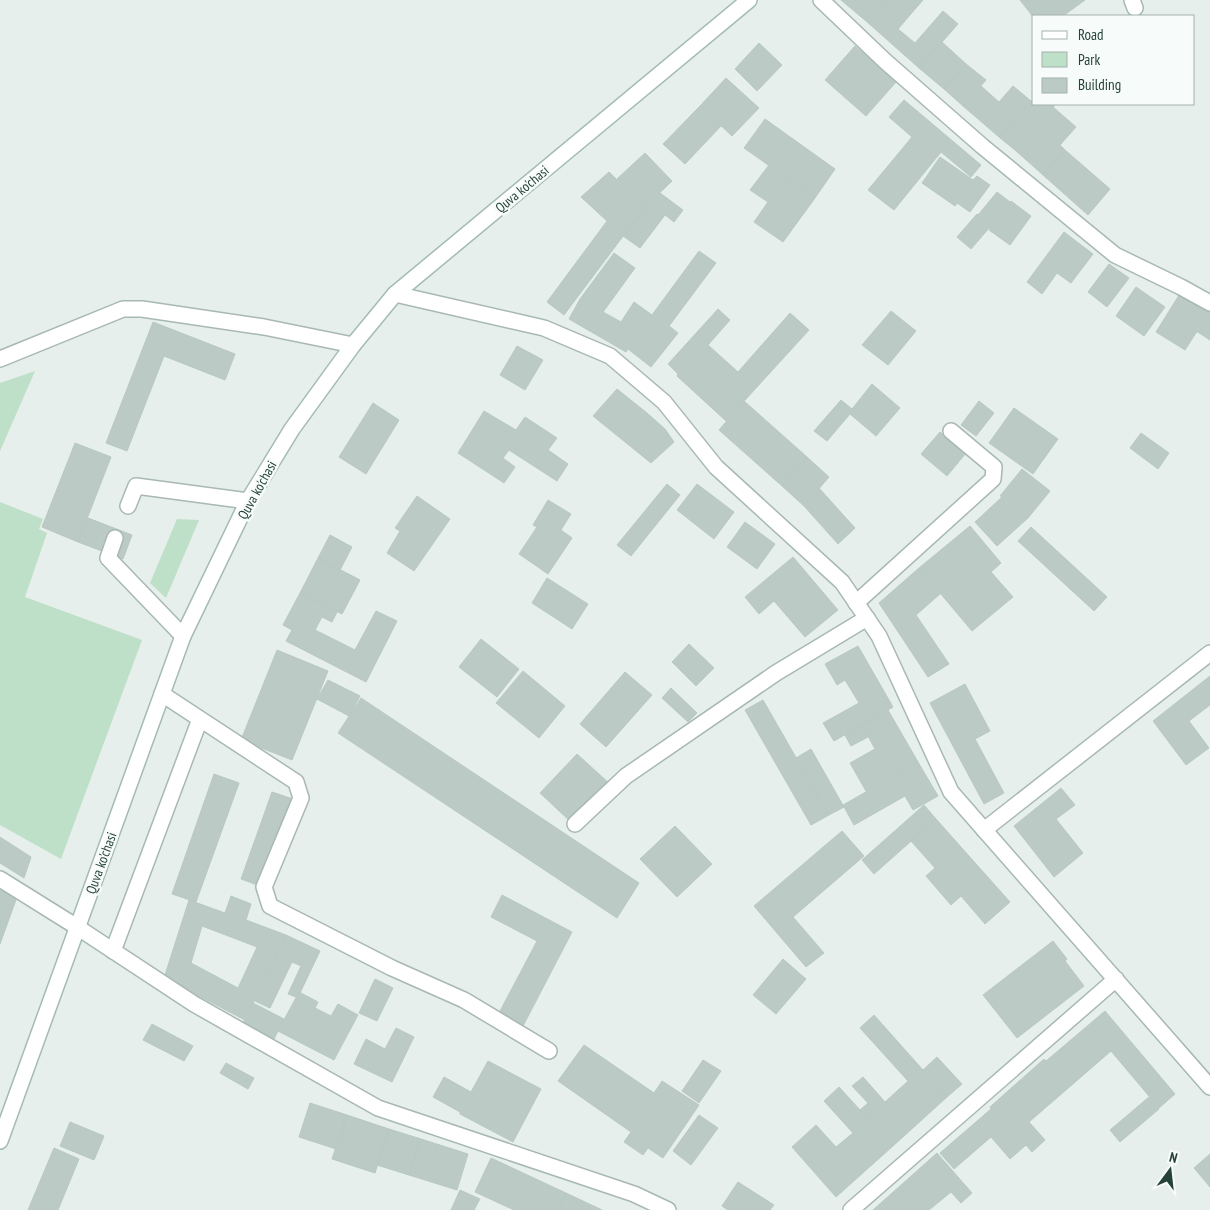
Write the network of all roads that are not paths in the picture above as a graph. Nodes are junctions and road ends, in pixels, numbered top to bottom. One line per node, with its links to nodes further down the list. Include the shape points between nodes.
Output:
1 (749, 0): 3 (street, Quva ko'chasi)
2 (822, 0): 4 (street, via 885,61 1115,255)
3 (395, 294): 5 (street, Quva ko'chasi); 11 (street, via 544,328 610,356 664,402 716,467 842,582)
4 (1210, 303)
5 (353, 345): 6 (street, via 264,327 142,309 123,310); 8 (street, Quva ko'chasi, via 292,429)
6 (0, 359)
7 (951, 431): 11 (street, via 994,467 993,479)
8 (248, 501): 9 (street, via 136,486); 13 (street, Quva ko'chasi)
9 (128, 506)
10 (115, 538): 13 (street, via 108,558)
11 (856, 603): 12 (street)
12 (867, 618): 17 (street, via 776,673 626,776); 18 (street, via 879,636 951,792)
13 (183, 636): 15 (street, Quva ko'chasi)
14 (1210, 652): 18 (street)
15 (162, 694): 16 (street); 20 (street, Quva ko'chasi)
16 (200, 719): 21 (street); 23 (street, via 296,782 301,798 264,887 270,906 392,968 464,1000)
17 (575, 824)
18 (984, 830): 22 (street)
19 (0, 879): 20 (street)
20 (77, 927): 21 (street); 25 (street, Quva ko'chasi)
21 (113, 951): 26 (street, via 194,1004 378,1108 634,1194)
22 (1116, 979): 24 (street); 27 (street)
23 (549, 1051)
24 (1210, 1087)
25 (0, 1141)
26 (668, 1210)
27 (851, 1210)

